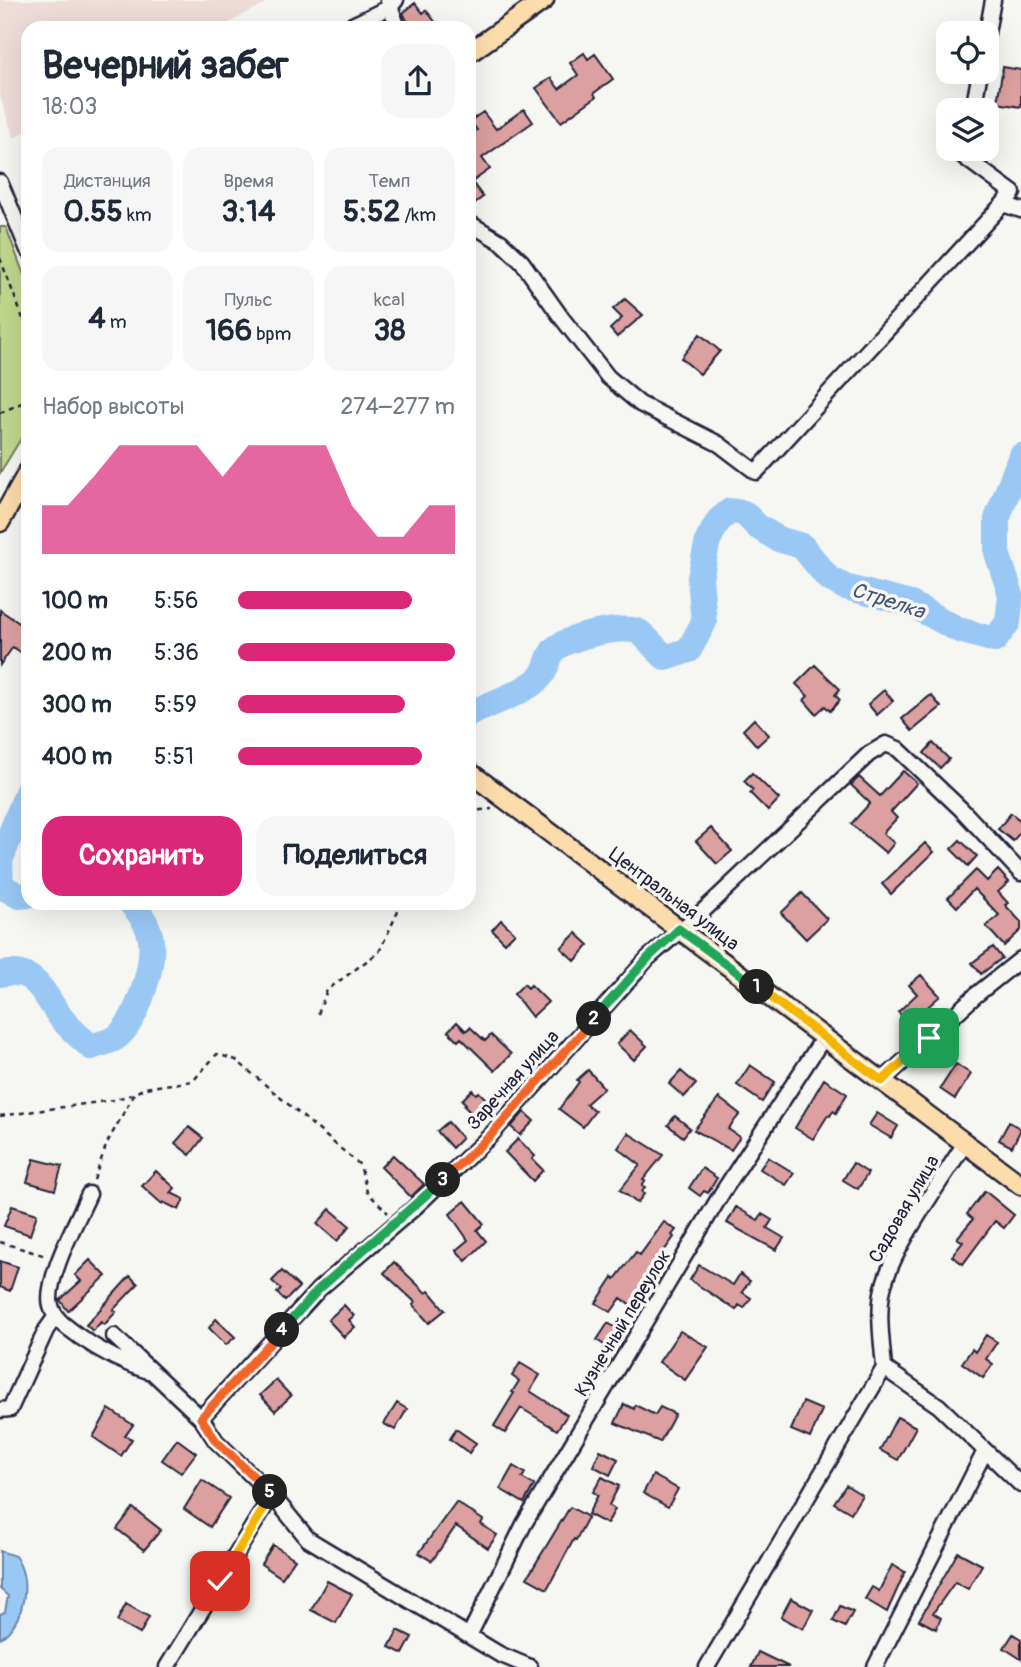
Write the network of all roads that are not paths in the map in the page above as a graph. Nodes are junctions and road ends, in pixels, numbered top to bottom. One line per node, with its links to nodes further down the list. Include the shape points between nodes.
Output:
1 (544, 0): 7 (main road)
2 (993, 0): 6 (street)
3 (391, 2): 4 (street); 5 (street)
4 (358, 21)
5 (396, 21)
6 (989, 21)
7 (476, 48)
8 (969, 161): 10 (street, via 1013,193)
9 (0, 182): 12 (street)
10 (1003, 204): 11 (street); 13 (street, via 757,472 719,444 640,404 608,377 522,262)
11 (1021, 210)
12 (7, 212): 14 (street)
13 (476, 227)
14 (21, 237)
15 (21, 484): 16 (main road)
16 (0, 522)
17 (476, 777): 19 (main road, Центральная улица)
18 (1021, 873): 19 (street, Заречная улица, via 934,783 898,749 886,744 869,754)
19 (679, 929): 21 (main road, Центральная улица); 31 (street, Заречная улица, via 490,1136 319,1289)
20 (1021, 959): 22 (street)
21 (824, 1037): 22 (main road, Центральная улица); 35 (street, Кузнечный переулок, via 723,1193 524,1524)
22 (882, 1081): 23 (main road, Центральная улица)
23 (965, 1143): 24 (main road, Центральная улица); 28 (street, Садовая улица, via 890,1269 882,1292)
24 (1021, 1185)
25 (89, 1194): 26 (street, via 52,1282 50,1305)
26 (56, 1316): 29 (street, via 102,1352); 30 (street, via 10,1409)
27 (114, 1336): 29 (street)
28 (884, 1368): 32 (street, via 939,1406); 38 (street)
29 (152, 1372): 31 (street)
30 (0, 1410)
31 (199, 1416): 34 (street, via 216,1441)
32 (985, 1451): 33 (street); 39 (street)
33 (1021, 1485)
34 (274, 1497): 35 (street, via 308,1539); 36 (street)
35 (469, 1636): 37 (street)
36 (167, 1667)
37 (530, 1667)
38 (707, 1667)
39 (875, 1667)

